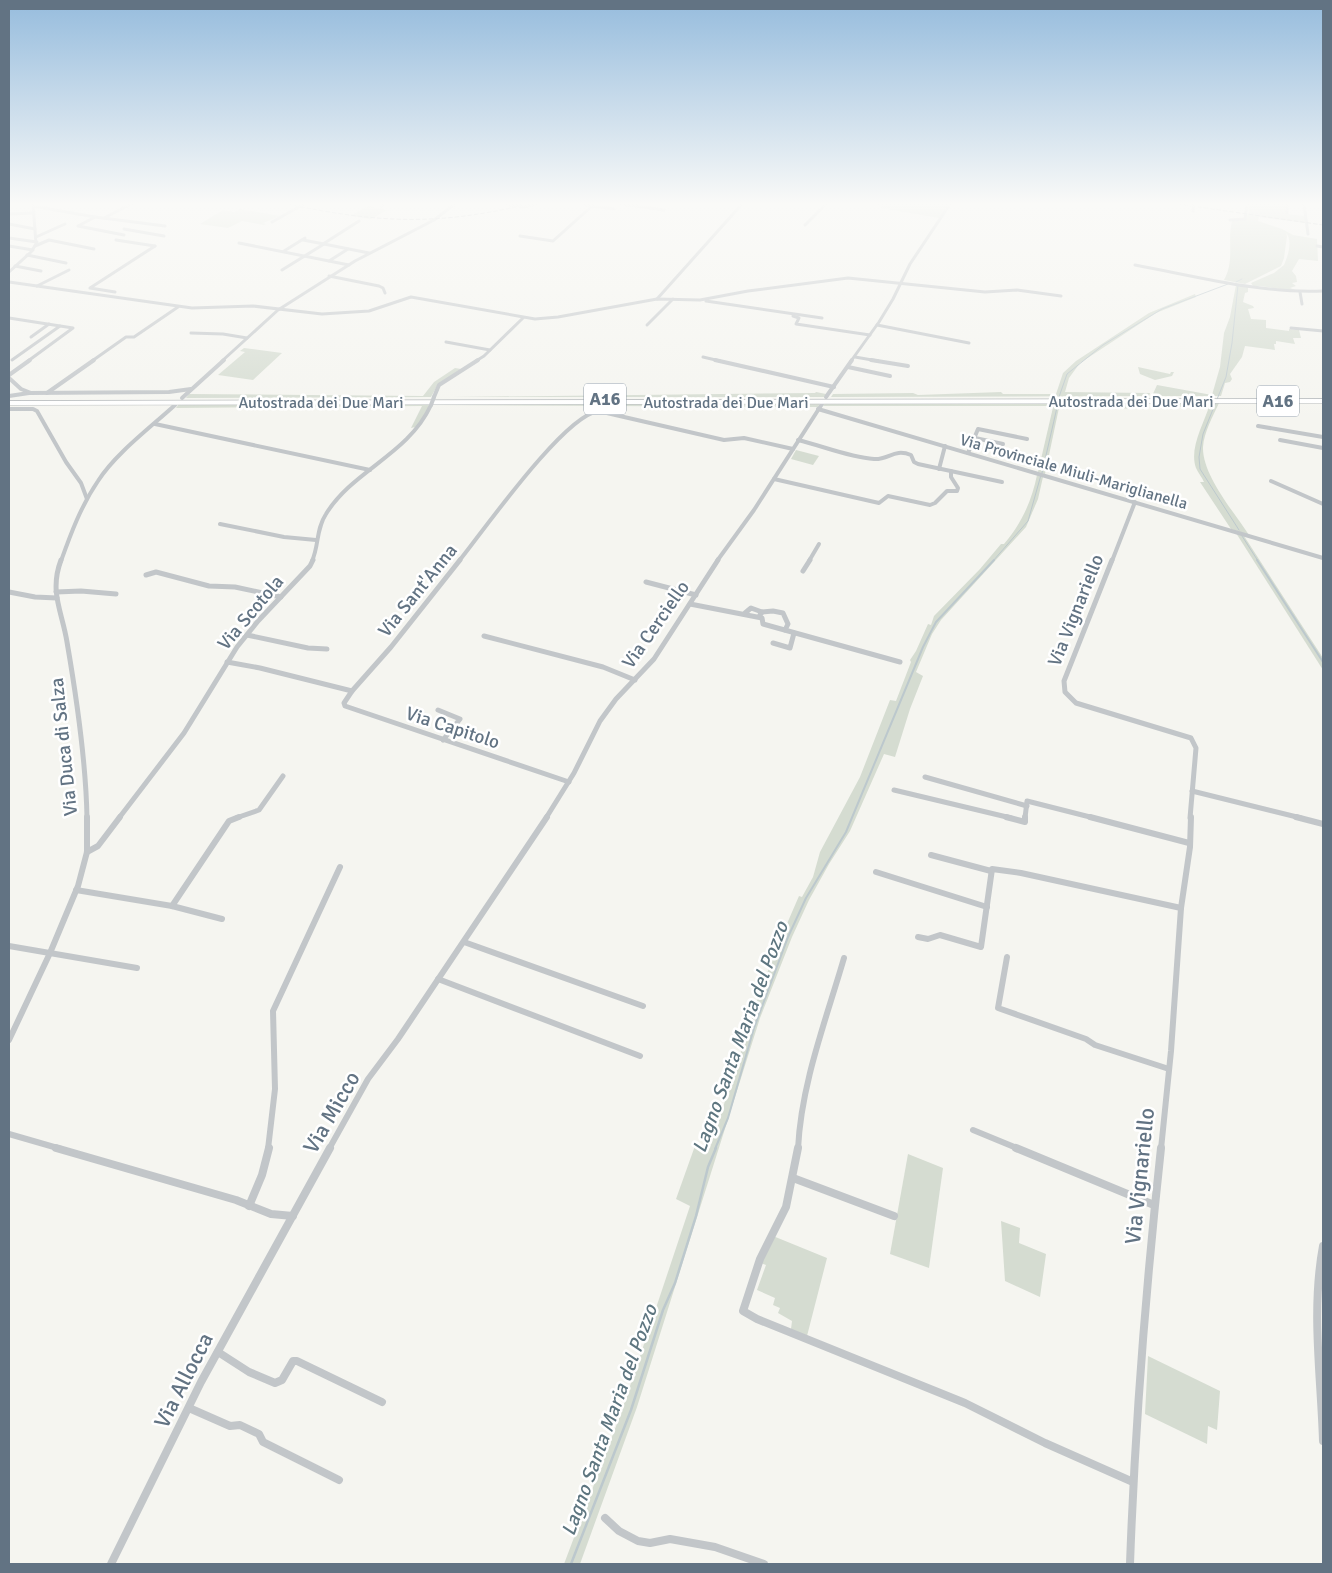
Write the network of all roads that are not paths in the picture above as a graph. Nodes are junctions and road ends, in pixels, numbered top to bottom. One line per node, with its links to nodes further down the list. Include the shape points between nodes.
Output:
1 (53, 277): 10 (street)
2 (107, 277): 12 (street, via 90,288)
3 (327, 277): 23 (street)
4 (336, 277): 13 (street, via 378,286)
5 (677, 277): 15 (street)
6 (904, 277): 9 (street)
7 (1207, 277): 14 (street)
8 (9, 282): 10 (street)
9 (902, 282): 16 (street, via 985,292 1015,290); 20 (street, via 842,279 748,290); 30 (street)
10 (36, 286): 22 (street)
11 (1323, 291): 14 (street)
12 (115, 292)
13 (385, 292)
14 (1300, 292): 21 (street)
15 (663, 293): 17 (street); 18 (street)
16 (1061, 296)
17 (657, 298): 18 (street); 26 (street, via 549,318)
18 (664, 298): 19 (street)
19 (674, 299): 20 (street); 29 (street)
20 (700, 300): 24 (street)
21 (1302, 304)
22 (178, 307): 23 (street, via 253,306); 51 (street, via 134,337 126,337)
23 (278, 310): 26 (street, via 353,313 411,297); 37 (street)
24 (792, 313): 27 (street); 35 (street, via 799,318 796,324)
25 (9, 318): 28 (street)
26 (524, 318): 40 (street)
27 (822, 318)
28 (49, 324): 31 (street); 36 (street)
29 (648, 325)
30 (877, 325): 35 (street); 39 (street)
31 (60, 326): 43 (street); 47 (street, via 73,328)
32 (1291, 328): 33 (street)
33 (1323, 331)
34 (190, 333): 37 (street)
35 (870, 335): 42 (street)
36 (31, 337)
37 (247, 338): 49 (street)
38 (446, 342): 40 (street)
39 (969, 342)
40 (491, 350): 75 (street, Via Scotola, bridge, via 439,385 424,420 400,447)
41 (703, 357): 48 (street)
42 (855, 357): 44 (street); 45 (street)
43 (12, 360)
44 (848, 366): 46 (street); 48 (street)
45 (908, 366)
46 (890, 376)
47 (9, 377): 50 (street)
48 (834, 387): 54 (street)
49 (191, 389): 51 (street); 52 (street)
50 (29, 393): 51 (street); 52 (street); 53 (street)
51 (47, 393)
52 (186, 394): 55 (street)
53 (9, 396)
54 (826, 397)
55 (182, 398)
56 (1323, 400): 57 (highway, Autostrada dei Due Mari / A16)
57 (9, 401)
58 (175, 404): 62 (street)
59 (822, 404): 61 (street, Via Cerciello)
60 (9, 409): 81 (street, via 37,411)
61 (818, 409): 67 (street, Via Cerciello); 70 (street, Via Provinciale Miuli-Mariglianella)
62 (155, 424): 75 (street); 78 (street)
63 (1258, 426): 64 (street)
64 (1323, 437)
65 (975, 438): 66 (street, via 979,429); 69 (street); 73 (street)
66 (1027, 439)
67 (798, 440): 72 (street, Via Cerciello); 74 (street, via 876,459 897,451 904,452 911,455 915,463)
68 (1280, 440): 71 (street)
69 (1003, 444)
70 (946, 446): 73 (street, Via Provinciale Miuli-Mariglianella); 74 (street)
71 (1323, 448)
72 (793, 449): 77 (street, Via Cerciello); 110 (street, Via Sant'Anna, via 744,438 724,440 591,411 544,454 391,647)
73 (968, 453): 83 (street, Via Provinciale Miuli-Mariglianella)
74 (939, 469): 76 (street)
75 (370, 470): 86 (street, Via Scotola, via 340,495 320,525)
76 (951, 471): 77 (street, via 957,491 947,491 930,505 888,496 879,503); 80 (street)
77 (774, 479): 95 (street, Via Cerciello)
78 (97, 481): 81 (street); 82 (street)
79 (1271, 481): 84 (street)
80 (1002, 482)
81 (82, 483): 82 (street)
82 (87, 499): 93 (street, via 57,571)
83 (1135, 502): 88 (street, Via Provinciale Miuli-Mariglianella); 117 (street, Via Vignariello, via 1064,681 1065,692 1083,706 1191,738 1196,748)
84 (1323, 504)
85 (220, 524): 86 (street)
86 (316, 540): 96 (street, Via Scotola, via 313,562)
87 (819, 544): 89 (street)
88 (1323, 558)
89 (803, 570)
90 (146, 575): 96 (street, via 156,572 209,586 241,588)
91 (646, 582): 95 (street)
92 (9, 592): 93 (street, via 35,597)
93 (56, 592): 94 (street); 121 (street, Via Duca di Salza, via 67,641 85,772)
94 (116, 594)
95 (696, 595): 97 (street, Via Cerciello)
96 (281, 597): 103 (street, Via Scotola)
97 (690, 604): 99 (street); 109 (street, Via Cerciello, via 654,659)
98 (762, 612): 99 (street, via 751,608); 100 (street); 101 (street, via 783,613 788,624)
99 (745, 613): 100 (street)
100 (759, 617): 101 (street, via 763,624)
101 (785, 630): 102 (street)
102 (794, 633): 105 (street, via 790,648); 108 (street)
103 (247, 635): 106 (street); 107 (street, Via Scotola)
104 (484, 636): 109 (street, via 603,667)
105 (773, 643)
106 (327, 649)
107 (227, 662): 110 (street); 121 (street, Via Scotola, via 178,741 98,846)
108 (900, 662)
109 (635, 680): 115 (street, Via Cerciello, via 600,721)
110 (352, 691): 112 (street, Via Capitolo, via 345,706)
111 (438, 710): 112 (street, via 460,718)
112 (444, 740): 115 (street, Via Capitolo)
113 (283, 776): 127 (street, via 259,810 229,821)
114 (925, 777): 118 (street)
115 (569, 782): 132 (street, Via Micco)
116 (894, 790): 118 (street, via 1025,822)
117 (1192, 791): 119 (street); 120 (street, Via Vignariello)
118 (1027, 806): 120 (street, via 1027,801)
119 (1323, 824)
120 (1189, 843): 129 (street, Via Vignariello)
121 (87, 852): 126 (street, Via Duca di Salza)
122 (931, 855): 124 (street)
123 (340, 867): 147 (street, via 273,1011 275,1075 269,1138 264,1171)
124 (991, 871): 128 (street); 129 (street, via 1021,873)
125 (876, 872): 128 (street)
126 (76, 890): 127 (street); 134 (street, Via Duca di Salza)
127 (172, 906): 130 (street)
128 (987, 907): 131 (street, via 980,947 940,935 928,939)
129 (1181, 908): 142 (street, Via Vignariello)
130 (222, 919)
131 (918, 936)
132 (464, 942): 138 (street, Via Micco); 139 (street)
133 (9, 946): 134 (street)
134 (50, 953): 137 (street); 140 (street, Via Duca di Salza)
135 (1007, 957): 142 (street, via 998,1008)
136 (844, 958): 145 (street, via 806,1087)
137 (137, 968)
138 (438, 979): 141 (street); 148 (street, Via Micco, via 368,1079)
139 (643, 1006)
140 (9, 1040)
141 (640, 1056)
142 (1169, 1069): 146 (street, Via Vignariello)
143 (973, 1130): 146 (street)
144 (9, 1134): 147 (street)
145 (794, 1178): 149 (street); 156 (street, via 786,1207 755,1272 743,1306 745,1313 965,1403)
146 (1154, 1205): 156 (street, Via Vignariello)
147 (249, 1206): 148 (street, via 271,1214)
148 (293, 1216): 151 (street, Via Allocca)
149 (894, 1216)
150 (1323, 1246): 154 (street, via 1317,1334)
151 (218, 1352): 152 (street, via 275,1384 297,1361); 153 (street, Via Allocca)
152 (382, 1402)
153 (189, 1408): 155 (street, via 230,1426 240,1425 260,1434 263,1442); 158 (street, Via Allocca)
154 (1323, 1441)
155 (339, 1480)
156 (1133, 1482): 160 (street, Via Vignariello)
157 (605, 1518): 159 (street, via 621,1532 642,1543 670,1540 714,1547)
158 (112, 1564)
159 (764, 1564)
160 (1130, 1564)

